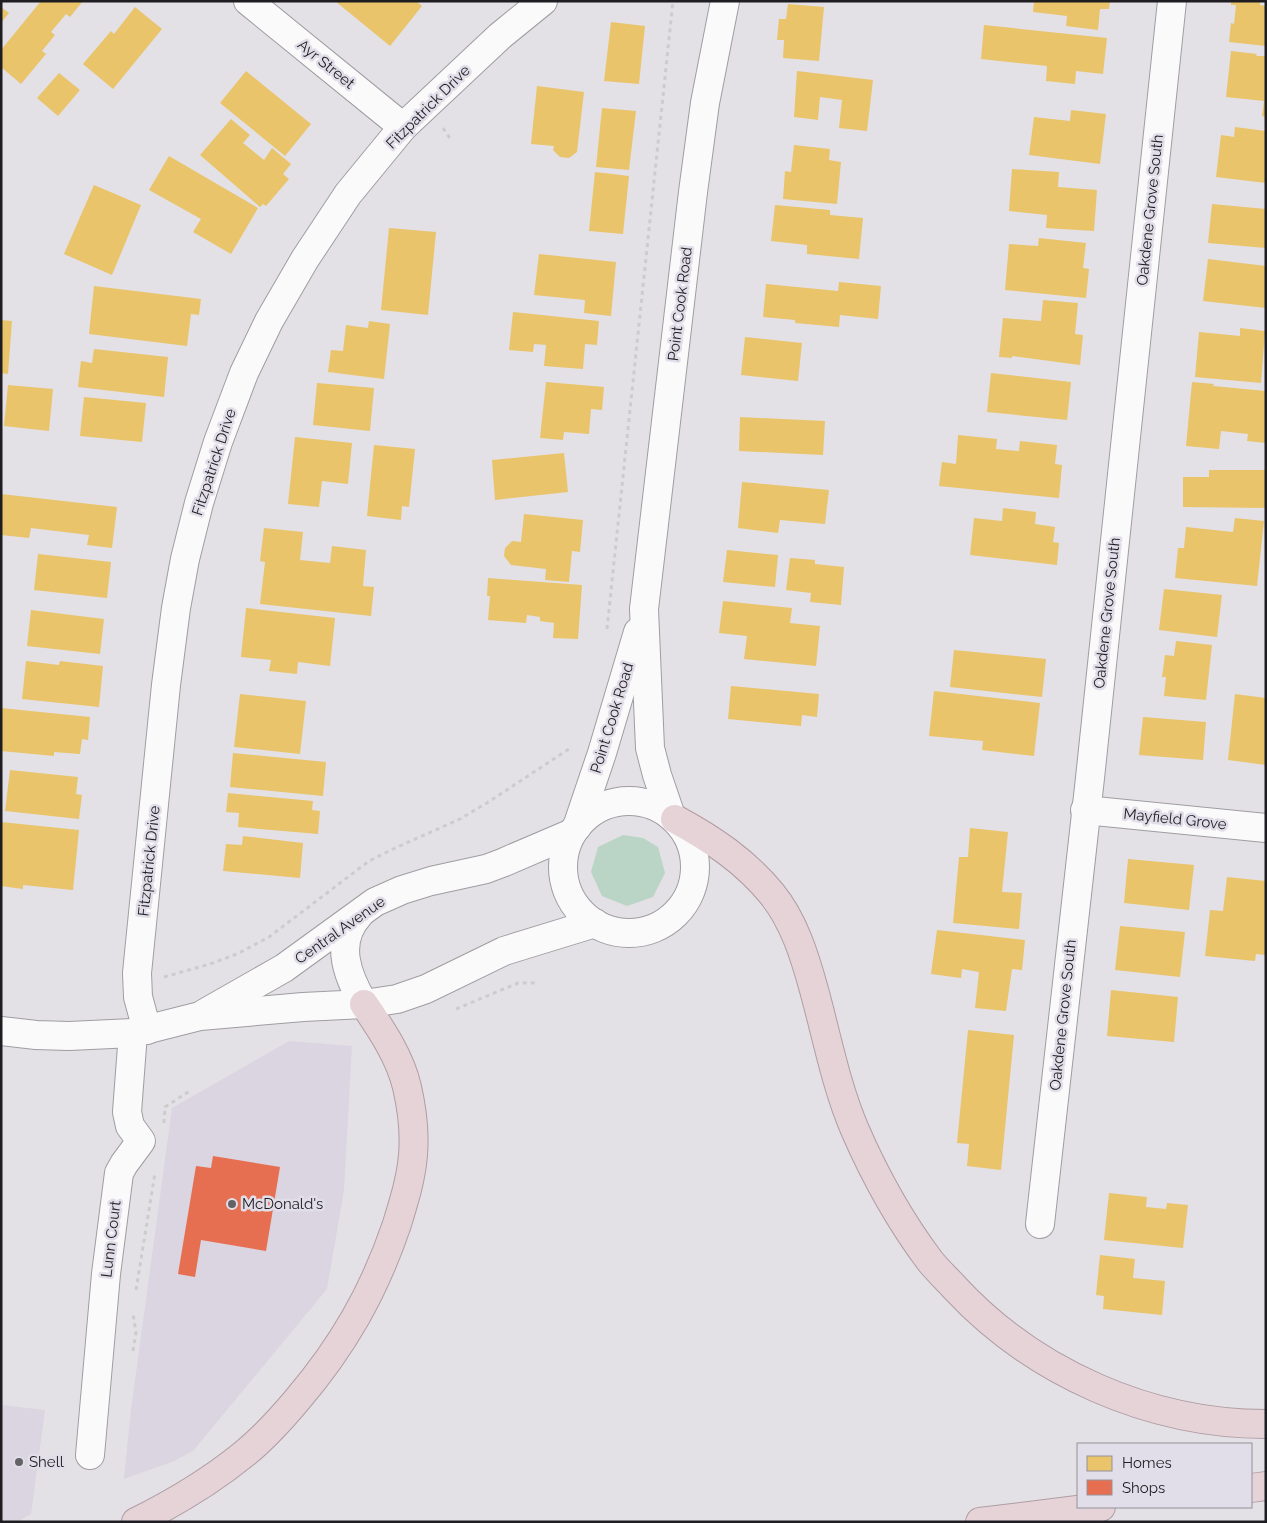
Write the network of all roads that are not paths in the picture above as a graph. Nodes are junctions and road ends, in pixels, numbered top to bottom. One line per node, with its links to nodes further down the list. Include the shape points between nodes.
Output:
1 (248, 1): 5 (street, Ayr Street)
2 (543, 1): 5 (street, Fitzpatrick Drive, via 500,36)
3 (725, 1): 6 (street, Point Cook Road, via 705,103 693,192)
4 (1172, 1): 7 (street, Oakdene Grove South)
5 (403, 127): 16 (street, Fitzpatrick Drive, via 348,194 269,321 244,373 199,503 185,559 166,685 137,984)
6 (644, 609): 8 (street, Point Cook Road, via 650,748); 10 (street, Point Cook Road, via 602,753)
7 (1085, 810): 9 (street, Mayfield Grove); 17 (street, Oakdene Grove South)
8 (673, 818): 10 (street, via 648,804 621,801 597,810); 12 (street, via 689,837 695,856 692,888 681,908 659,925 635,932 610,930); 18 (highway, via 731,854 762,882 783,909 800,944 839,1084 879,1181 932,1263 965,1299 1039,1358 1124,1399 1209,1420)
9 (1266, 828)
10 (574, 830): 11 (street, Central Avenue, via 502,863 418,885); 12 (street, via 566,845 565,883 576,906)
11 (366, 908): 13 (street, via 352,924 345,947 350,978); 14 (street, Central Avenue, via 284,968)
12 (595, 923): 13 (street, Central Avenue, via 504,951 417,993)
13 (364, 1004): 14 (street, Central Avenue); 23 (highway, via 386,1038 403,1074 413,1129 409,1182 383,1262 343,1340 281,1419 245,1454 201,1486)
14 (200, 1016): 16 (street, Central Avenue)
15 (1, 1031): 16 (street, Central Avenue, via 69,1036)
16 (140, 1032): 19 (street, Lunn Court, via 127,1112 130,1126 141,1141 119,1173 106,1274)
17 (1040, 1224)
18 (1266, 1424)
19 (90, 1456)
20 (1266, 1486): 21 (highway)
21 (1252, 1488)
22 (1093, 1508): 24 (highway)
23 (136, 1522)
24 (980, 1522)

